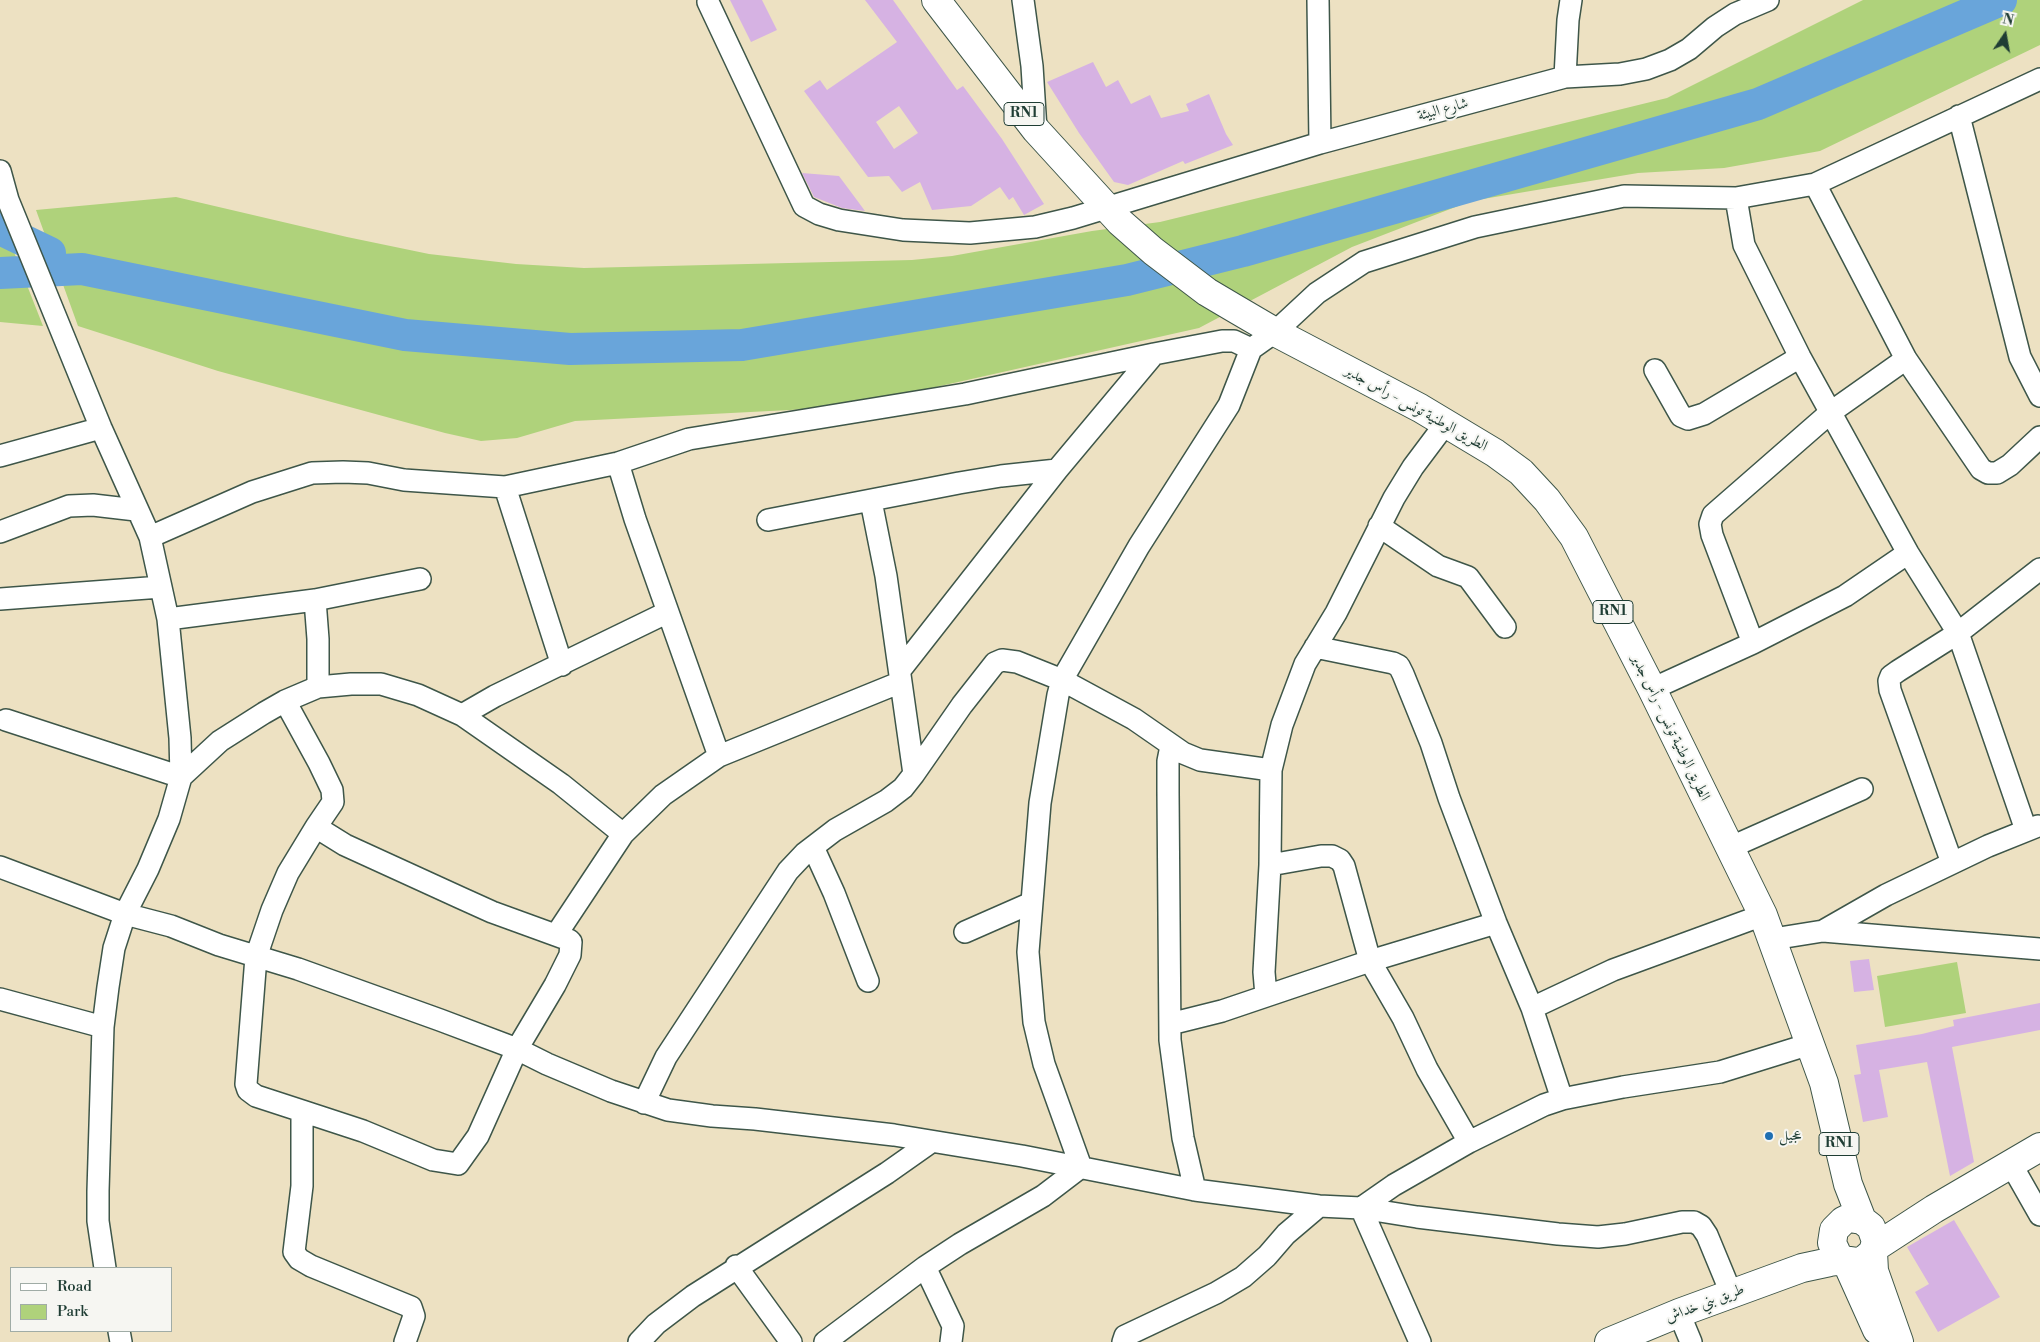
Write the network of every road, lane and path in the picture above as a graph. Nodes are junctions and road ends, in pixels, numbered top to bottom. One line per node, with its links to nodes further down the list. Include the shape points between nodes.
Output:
1 (936, 0): 10 (main road, الطريق الوطنية تونس - رأس جدير / RN1)
2 (1023, 0): 10 (street)
3 (1318, 0): 11 (street)
4 (1571, 0): 7 (street)
5 (1768, 0): 7 (street, شارع البيئة, via 1735,14 1670,60 1620,74)
6 (708, 2): 16 (street, شارع البيئة, via 804,206 819,214 903,230 970,233)
7 (1565, 77): 11 (street, شارع البيئة)
8 (2040, 78): 9 (street)
9 (1959, 116): 13 (street); 23 (street, via 2020,357)
10 (1036, 130): 16 (main road, الطريق الوطنية تونس - رأس جدير / RN1)
11 (1320, 143): 16 (street, شارع البيئة)
12 (0, 171): 15 (street)
13 (1815, 184): 14 (street); 21 (street)
14 (1736, 198): 17 (street, via 1624,196 1476,227 1364,262 1317,293); 20 (street, via 1744,245)
15 (4, 201): 26 (street)
16 (1114, 215): 17 (main road, الطريق الوطنية تونس - رأس جدير / RN1, via 1152,252 1207,292)
17 (1275, 332): 18 (street); 25 (main road, الطريق الوطنية تونس - رأس جدير / RN1)
18 (1252, 349): 19 (street, via 1234,341 1222,341); 52 (street, via 1229,405 1154,522)
19 (1154, 354): 29 (street, via 965,394 689,438); 30 (street)
20 (1800, 357): 22 (street, via 1704,414 1688,419 1681,416); 24 (street)
21 (1906, 359): 24 (street); 27 (street, via 1981,469 1997,473)
22 (1655, 370)
23 (2040, 396)
24 (1831, 412): 38 (street); 48 (street, via 1713,515 1710,524)
25 (1446, 423): 35 (street, via 1412,468); 54 (main road, الطريق الوطنية تونس - رأس جدير / RN1, via 1521,472 1547,500 1574,536)
26 (102, 428): 28 (street); 33 (street)
27 (2040, 437)
28 (0, 456)
29 (618, 463): 31 (street); 44 (street)
30 (1057, 470): 32 (street, via 984,478); 51 (street)
31 (504, 486): 37 (street, via 404,480 368,473 312,474 252,492); 50 (street)
32 (871, 501): 34 (street); 51 (street)
33 (136, 510): 36 (street, via 94,504 69,506); 37 (street)
34 (768, 520)
35 (1379, 526): 46 (street, via 1438,566 1468,577); 49 (street, via 1336,613)
36 (0, 532)
37 (150, 537): 41 (street)
38 (1908, 552): 47 (street); 48 (street, via 1845,596)
39 (2040, 569): 47 (street)
40 (420, 579): 43 (street)
41 (161, 587): 42 (street); 45 (street)
42 (0, 598)
43 (315, 600): 45 (street); 53 (street)
44 (668, 612): 50 (street); 59 (street)
45 (168, 619): 62 (street, via 180,738)
46 (1505, 626)
47 (1958, 633): 65 (street); 69 (street, via 1898,670 1889,681)
48 (1754, 643): 54 (street)
49 (1315, 647): 60 (street, via 1292,695); 74 (street, via 1399,666 1431,743)
50 (562, 665): 56 (street)
51 (901, 675): 59 (street); 61 (street)
52 (1062, 680): 58 (street, via 1134,719); 61 (street, via 1017,662 1002,660 996,663); 72 (street, via 1050,732)
53 (318, 687): 55 (street); 56 (street, via 382,684 418,695)
54 (1652, 689): 68 (main road, الطريق الوطنية تونس - رأس جدير / RN1)
55 (285, 701): 62 (street, via 220,741); 64 (street, via 332,790 332,802)
56 (462, 715): 66 (street, via 561,784)
57 (6, 720): 62 (street)
58 (1171, 746): 60 (street, via 1200,760); 86 (street, via 1168,792)
59 (719, 756): 66 (street, via 663,795)
60 (1271, 770): 70 (street)
61 (914, 774): 67 (street, via 886,801 835,830)
62 (180, 777): 73 (street, via 169,819)
63 (1862, 789): 68 (street)
64 (316, 827): 78 (street, via 345,844 469,902); 80 (street, via 288,873)
65 (2033, 828): 69 (street)
66 (623, 834): 78 (street)
67 (813, 847): 82 (street); 91 (street, via 788,871 722,969 666,1057)
68 (1729, 848): 75 (main road, الطريق الوطنية تونس - رأس جدير / RN1)
69 (1952, 863): 77 (street, via 1886,895)
70 (1270, 865): 81 (street, via 1320,856 1340,860); 83 (street, via 1265,945)
71 (0, 867): 73 (street)
72 (1031, 903): 76 (street); 97 (street, via 1028,952 1034,1022 1054,1097)
73 (125, 914): 80 (street, via 171,926); 87 (street, via 114,948)
74 (1496, 923): 81 (street); 85 (street)
75 (1768, 927): 77 (street); 85 (street, via 1613,970); 89 (main road, الطريق الوطنية تونس - رأس جدير / RN1)
76 (965, 932)
77 (1823, 932): 79 (street)
78 (556, 935): 88 (street, via 571,942 570,955)
79 (2040, 949)
80 (256, 957): 88 (street, via 307,972); 92 (street, via 246,1084 256,1096)
81 (1370, 961): 83 (street); 94 (street)
82 (868, 981)
83 (1266, 996): 86 (street)
84 (0, 1000): 87 (street)
85 (1532, 1008): 90 (street)
86 (1170, 1024): 98 (street, via 1183,1138)
87 (103, 1027): 107 (street, via 98,1221)
88 (517, 1049): 91 (street); 92 (street, via 478,1136 458,1164 433,1160 363,1131)
89 (1814, 1056): 90 (street); 103 (main road, الطريق الوطنية تونس - رأس جدير / RN1, via 1819,1112 1833,1188)
90 (1562, 1099): 94 (street)
91 (644, 1103): 93 (street, via 712,1116 801,1124)
92 (302, 1112): 112 (street, via 302,1186 294,1252 311,1266 411,1307 414,1316)
93 (931, 1142): 97 (street); 106 (street, via 887,1173)
94 (1469, 1142): 100 (street)
95 (2040, 1147): 96 (main road)
96 (2011, 1164): 101 (main road); 102 (street)
97 (1081, 1167): 98 (street); 108 (street, via 1043,1196)
98 (1195, 1190): 99 (street)
99 (1319, 1206): 100 (street); 117 (street, via 1243,1278 1125,1336)
100 (1361, 1208): 110 (street, via 1598,1237 1694,1222 1707,1235); 118 (street)
101 (1934, 1209): 103 (main road); 104 (main road)
102 (2040, 1215)
103 (1849, 1226): 104 (main road, via 1875,1234); 105 (main road, via 1834,1250); 109 (main road, طريق بني خداش)
104 (1873, 1250): 105 (main road, via 1858,1262); 122 (main road, via 1874,1271)
105 (1845, 1260): 109 (main road, طريق بني خداش); 121 (main road)
106 (736, 1266): 113 (street, via 656,1324); 114 (street)
107 (105, 1267)
108 (925, 1267): 115 (street); 116 (street, via 953,1326)
109 (1802, 1268): 110 (main road, طريق بني خداش)
110 (1732, 1293): 111 (main road, طريق بني خداش)
111 (1678, 1313): 119 (main road, طريق بني خداش); 120 (street)
112 (405, 1342)
113 (639, 1342)
114 (791, 1342)
115 (824, 1342)
116 (951, 1342)
117 (1123, 1342)
118 (1420, 1342)
119 (1609, 1342)
120 (1691, 1342)
121 (1882, 1342)
122 (1899, 1342)

